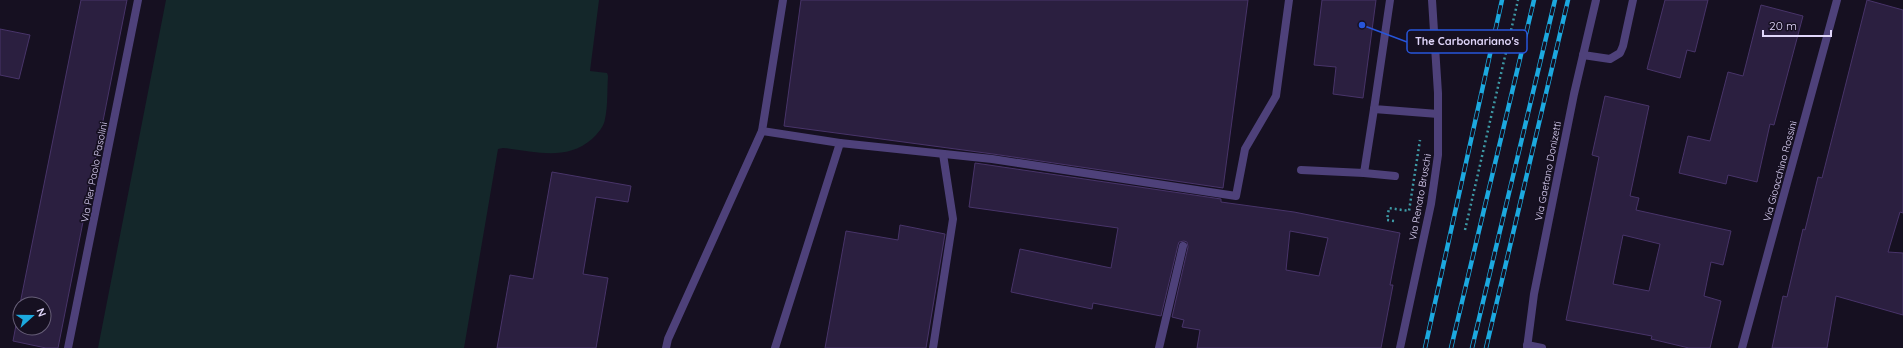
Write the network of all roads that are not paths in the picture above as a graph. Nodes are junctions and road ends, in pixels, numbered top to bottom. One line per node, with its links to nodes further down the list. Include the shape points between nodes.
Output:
1 (138, 0): 20 (street, Via Pier Paolo Pasolini)
2 (783, 0): 12 (street)
3 (1289, 0): 14 (street, via 1276,96 1245,149 1236,196 992,159)
4 (1390, 0): 10 (street)
5 (1432, 0): 11 (street, Via Renato Bruschi)
6 (1596, 0): 9 (street, Via Gaetano Donizetti)
7 (1633, 0): 9 (street, via 1620,53 1610,59)
8 (1837, 0): 27 (street, Via Gioacchino Rossini)
9 (1583, 55): 19 (street, Via Gaetano Donizetti, via 1534,294)
10 (1374, 109): 11 (street); 16 (street)
11 (1438, 114): 25 (street, Via Renato Bruschi, via 1438,155 1431,204)
12 (762, 131): 13 (street); 21 (street)
13 (840, 142): 14 (street); 22 (street)
14 (943, 154): 23 (street, via 953,219)
15 (1301, 170): 16 (street)
16 (1364, 173): 17 (street)
17 (1395, 176)
18 (1183, 246): 24 (street)
19 (1527, 346): 26 (street)
20 (68, 348)
21 (666, 348)
22 (775, 348)
23 (933, 348)
24 (1159, 348)
25 (1400, 348)
26 (1542, 348)
27 (1742, 348)

